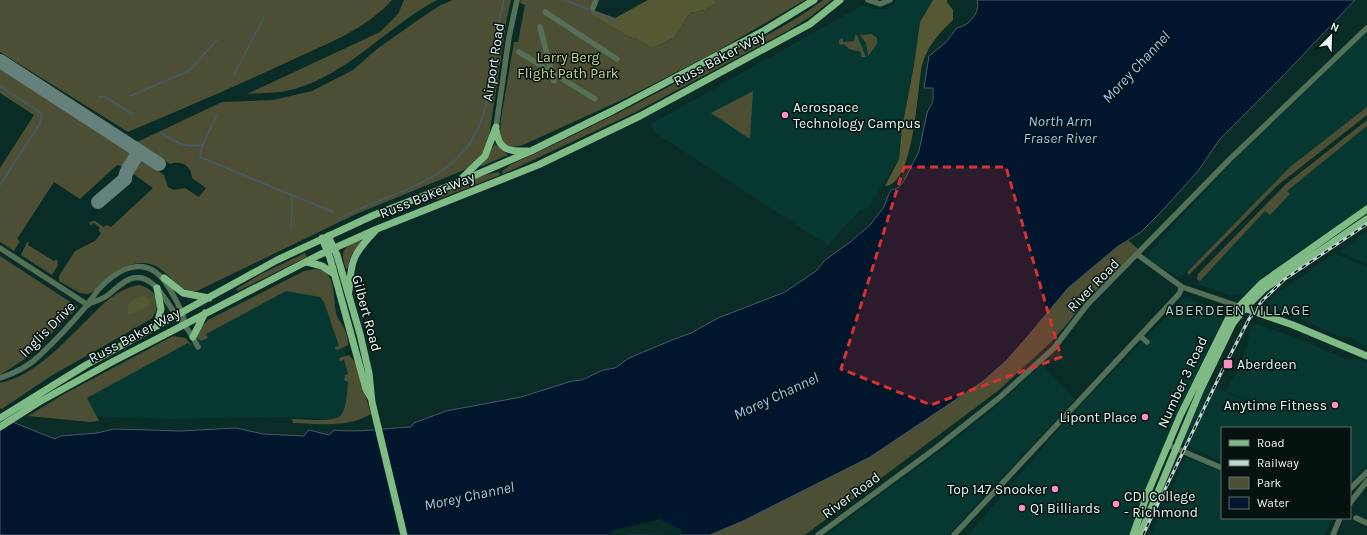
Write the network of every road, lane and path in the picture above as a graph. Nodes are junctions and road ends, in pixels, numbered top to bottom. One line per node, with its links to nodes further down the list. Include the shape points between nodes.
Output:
1 (517, 0): 16 (street, Airport Road)
2 (596, 0): 7 (street)
3 (814, 0): 17 (main road, Russ Baker Way, via 765,30)
4 (840, 0): 21 (main road, Russ Baker Way, via 810,24 621,125 538,165)
5 (868, 0): 6 (street, via 880,4)
6 (890, 0)
7 (593, 8)
8 (545, 12): 12 (street)
9 (540, 27): 13 (street)
10 (1367, 28): 25 (street, River Road, via 1231,159)
11 (519, 52): 13 (street)
12 (616, 58)
13 (552, 72): 14 (street); 15 (street)
14 (554, 81)
15 (595, 99)
16 (496, 128): 17 (main road, via 499,142 504,148); 18 (main road, via 485,156)
17 (531, 151): 18 (main road, Russ Baker Way)
18 (457, 183): 22 (main road, Russ Baker Way)
19 (1367, 208): 34 (main road, Number 3 Road, via 1262,282)
20 (1367, 219): 35 (main road, Number 3 Road, via 1275,282)
21 (377, 229): 24 (main road, Russ Baker Way); 31 (main road, via 354,257 350,272)
22 (325, 237): 24 (main road, Gilbert Road); 32 (main road, Russ Baker Way)
23 (0, 248): 33 (street)
24 (331, 250): 26 (main road, Russ Baker Way); 27 (main road, Gilbert Road); 31 (main road, Gilbert Road)
25 (1138, 255): 29 (street); 60 (street, River Road, via 1087,305 1054,348 999,398)
26 (307, 262): 27 (main road, via 322,266); 36 (main road, Russ Baker Way)
27 (334, 274): 46 (main road, Gilbert Road, via 366,389)
28 (164, 278): 32 (main road, via 183,293); 33 (street, Inglis Drive, via 149,268 131,267 110,278 97,290); 37 (street, Inglis Drive)
29 (1182, 287): 34 (street); 40 (street, via 1179,294)
30 (156, 288): 33 (street, Inglis Drive, via 145,279 133,278 120,284 105,297); 37 (street, Inglis Drive); 39 (main road, via 161,309)
31 (349, 297): 46 (main road, Gilbert Road, via 366,360)
32 (209, 298): 37 (main road, Russ Baker Way)
33 (88, 304): 45 (street, Inglis Drive, via 31,363)
34 (1238, 306): 35 (main road); 49 (main road, Number 3 Road, via 1220,331)
35 (1245, 308): 44 (main road); 50 (main road, Number 3 Road, via 1233,323)
36 (205, 312): 38 (main road, Russ Baker Way); 41 (main road)
37 (180, 314): 38 (street, Inglis Drive); 39 (main road, Russ Baker Way)
38 (185, 323): 41 (street, Inglis Drive); 48 (main road, Russ Baker Way, via 54,393)
39 (157, 325): 47 (main road, Russ Baker Way)
40 (1140, 336): 42 (street); 61 (street)
41 (193, 337): 43 (street, Inglis Drive)
42 (1147, 342)
43 (198, 347)
44 (1367, 356)
45 (0, 378)
46 (373, 403): 59 (main road)
47 (0, 418)
48 (0, 427)
49 (1168, 445): 50 (street); 62 (main road, Number 3 Road)
50 (1176, 448): 51 (street); 63 (main road, Number 3 Road)
51 (1221, 468)
52 (1367, 472): 54 (street)
53 (1367, 482): 55 (street)
54 (1351, 488)
55 (1351, 502)
56 (1356, 518): 58 (street)
57 (1340, 519): 64 (street)
58 (1367, 523)
59 (404, 535)
60 (818, 535)
61 (954, 535)
62 (1133, 535)
63 (1140, 535)
64 (1333, 535)

